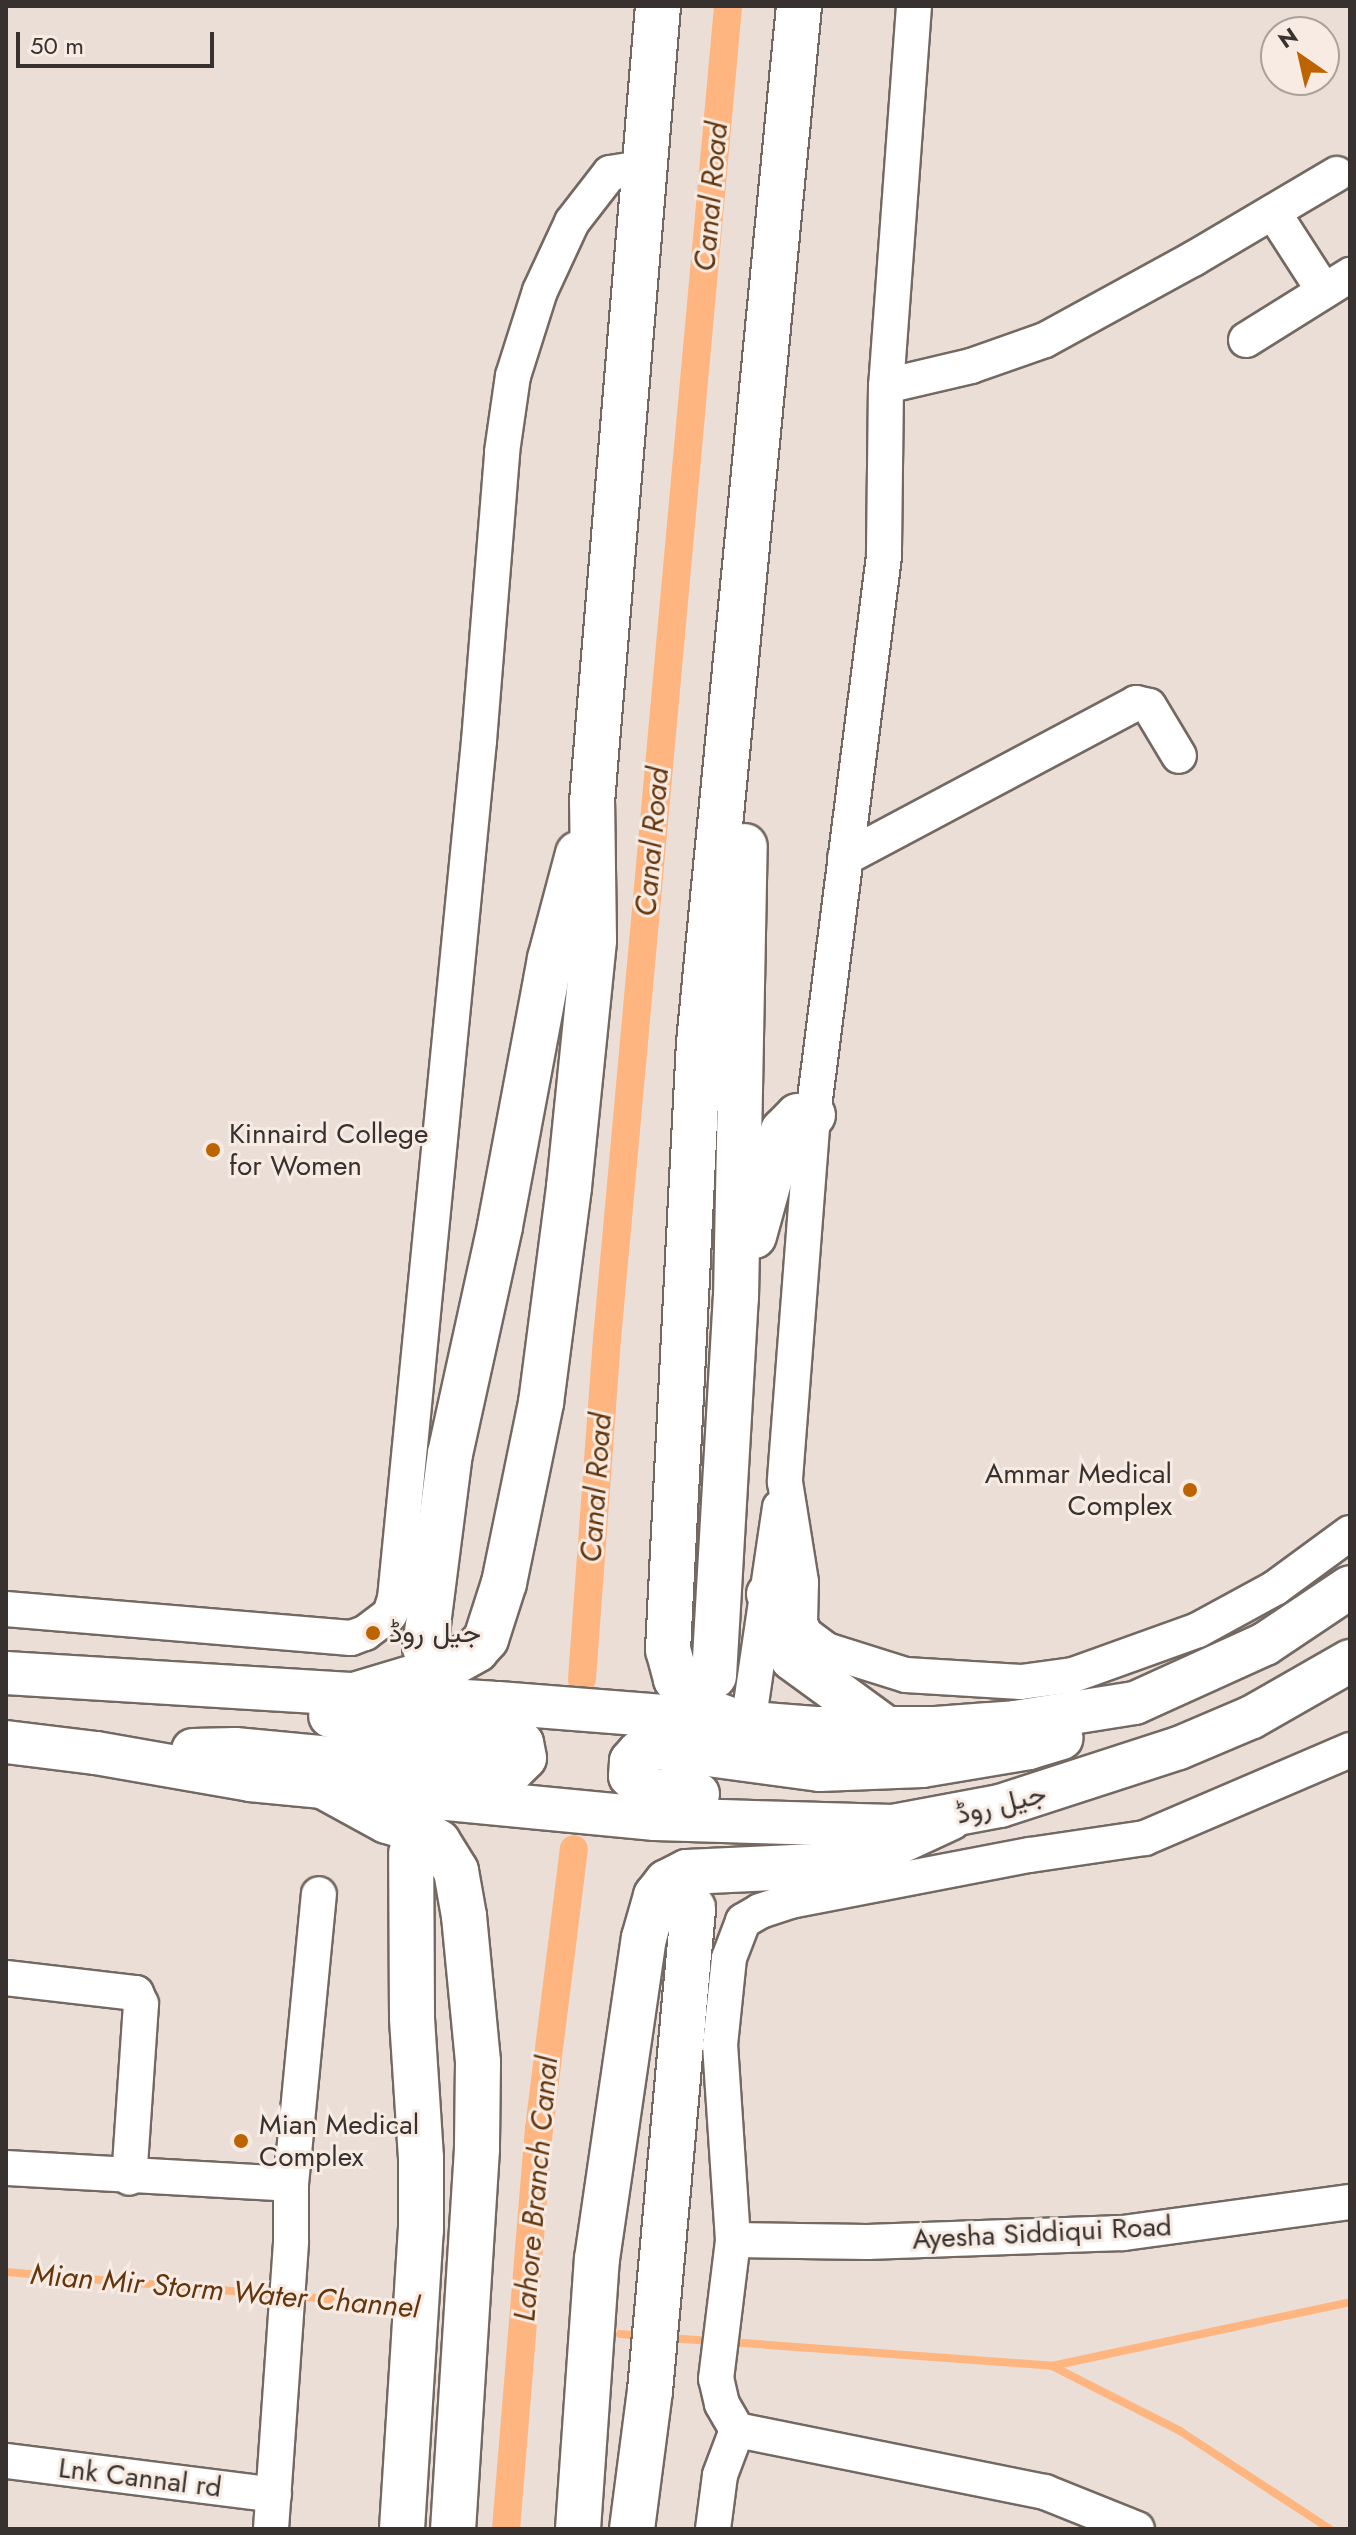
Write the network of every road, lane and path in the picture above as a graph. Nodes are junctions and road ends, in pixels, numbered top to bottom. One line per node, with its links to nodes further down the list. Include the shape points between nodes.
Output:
1 (658, 6): 4 (highway)
2 (799, 6): 10 (highway)
3 (914, 6): 9 (street)
4 (643, 168): 12 (highway); 20 (street, via 610,173 572,222 540,291 513,376 390,1614 351,1638)
5 (1337, 174): 6 (street)
6 (1273, 212): 7 (street); 9 (street, via 1045,340 971,366)
7 (1337, 283): 8 (street)
8 (1246, 340)
9 (886, 386): 13 (street, via 884,556)
10 (743, 608): 15 (highway, via 746,797); 28 (highway, via 699,1043 668,1650 676,1679 701,1709)
11 (1179, 756): 13 (street, via 1149,706 1136,703)
12 (592, 802): 21 (highway, via 550,959 450,1454); 26 (highway, via 594,940 569,1187 541,1403 492,1625 476,1650 444,1668)
13 (845, 858): 14 (street)
14 (813, 1115): 15 (highway, via 798,1116 783,1131); 16 (street)
15 (736, 1298): 24 (highway)
16 (785, 1482): 17 (street, via 805,1634 838,1656 906,1675 1021,1682 1073,1675 1118,1661 1198,1630 1275,1588); 19 (street)
17 (1350, 1533)
18 (1350, 1587): 27 (main road, via 1265,1644)
19 (768, 1594): 28 (street); 29 (main road, via 792,1659)
20 (6, 1609)
21 (425, 1648)
22 (1350, 1661): 34 (main road, جیل روڈ, via 1252,1717 1179,1748 1069,1786)
23 (6, 1673): 25 (main road)
24 (714, 1676)
25 (214, 1684): 26 (main road); 32 (main road, via 265,1705 402,1729 515,1738 522,1743 525,1758 512,1771 235,1749)
26 (354, 1695): 28 (main road)
27 (1135, 1703): 29 (main road, via 1015,1722); 35 (main road, via 1053,1743 922,1766 820,1770 657,1748 639,1752 631,1761 630,1776 643,1789 802,1801)
28 (744, 1724): 29 (main road)
29 (888, 1729)
30 (6, 1742): 32 (main road, جیل روڈ)
31 (1350, 1750): 44 (street, via 1145,1838 790,1901 743,1921 729,1958 720,2045)
32 (96, 1753): 33 (main road, جیل روڈ, via 250,1780)
33 (319, 1784): 35 (main road, جیل روڈ, via 655,1819); 50 (highway, via 438,1842 456,1871 478,2062)
34 (950, 1818): 35 (main road, جیل روڈ); 51 (highway, via 898,1842 816,1866 687,1872 667,1882 656,1896 644,1938 597,2259)
35 (893, 1826)
36 (411, 1853): 49 (highway, via 421,2230)
37 (319, 1894): 42 (street)
38 (693, 1908): 52 (highway, via 650,2391)
39 (6, 1978): 41 (street, via 136,1993 141,2004)
40 (6, 2168): 41 (street)
41 (129, 2178): 42 (street)
42 (291, 2184): 47 (street)
43 (1350, 2202): 44 (street, Ayesha Siddiqui Road, via 1123,2233 867,2242)
44 (730, 2256): 45 (street, via 716,2379)
45 (737, 2430): 53 (street, via 720,2475); 54 (street, via 1045,2492)
46 (6, 2461): 47 (street, Lnk Cannal rd)
47 (274, 2495): 48 (street)
48 (271, 2529)
49 (402, 2529)
50 (453, 2529)
51 (578, 2529)
52 (632, 2529)
53 (713, 2529)
54 (1137, 2529)

